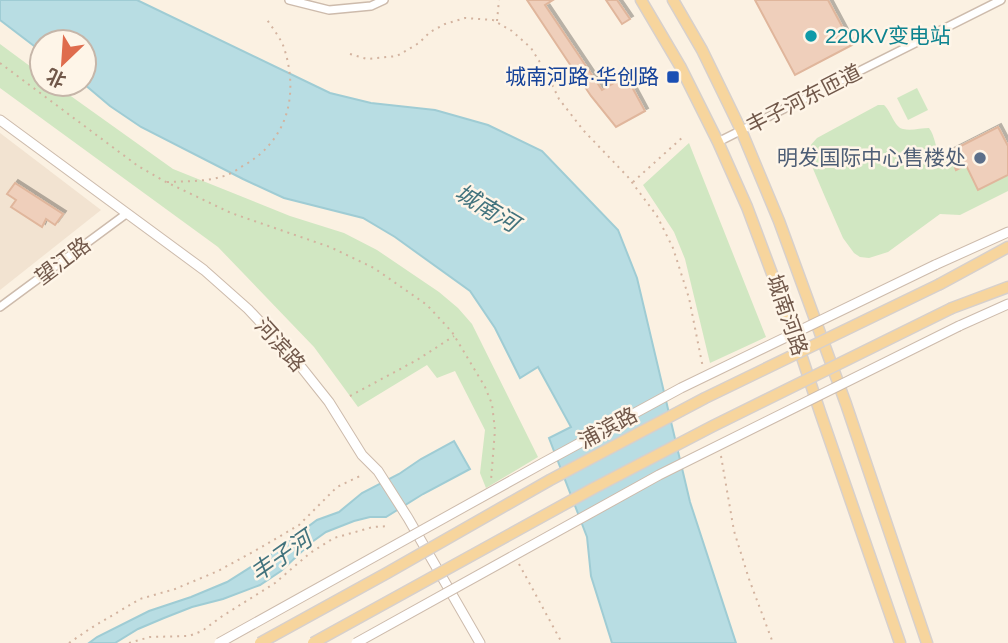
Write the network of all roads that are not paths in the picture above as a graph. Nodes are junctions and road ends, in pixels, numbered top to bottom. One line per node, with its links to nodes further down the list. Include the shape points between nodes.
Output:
1 (289, 0): 2 (street, via 329,10 371,6)
2 (384, 0)
3 (641, 0): 8 (main road, 城南河路)
4 (673, 0): 7 (main road, 城南河路)
5 (1002, 0): 7 (street, 丰子河东匝道)
6 (0, 120): 9 (street, 河滨路)
7 (741, 130): 8 (street, 丰子河东匝道); 23 (main road, 城南河路, via 846,404)
8 (719, 142): 22 (main road, 城南河路, via 772,271)
9 (126, 214): 16 (street, 望江路); 21 (street, 河滨路, via 204,270 294,358 408,518)
10 (1008, 232): 17 (street, 浦滨路, bridge, via 681,388)
11 (1008, 247): 13 (main road)
12 (1008, 253): 13 (main road, 浦滨路)
13 (940, 284): 18 (main road, 浦滨路, bridge, via 574,467)
14 (1008, 288): 19 (main road, bridge, via 952,308 713,426)
15 (1008, 304): 20 (street, bridge, via 659,475)
16 (0, 307)
17 (219, 643)
18 (260, 643)
19 (313, 643)
20 (356, 643)
21 (480, 643)
22 (900, 643)
23 (927, 643)

